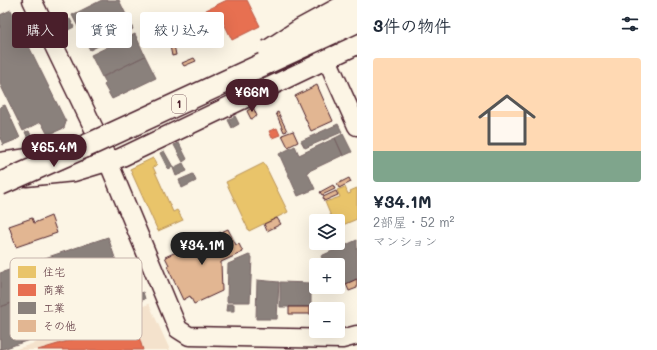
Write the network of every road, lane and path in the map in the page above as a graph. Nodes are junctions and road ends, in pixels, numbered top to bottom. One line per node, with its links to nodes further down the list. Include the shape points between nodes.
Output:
1 (32, 0): 10 (street)
2 (356, 0): 8 (highway, bridge, via 301,30)
3 (357, 13): 5 (street)
4 (357, 18): 8 (highway, 1, bridge)
5 (316, 33): 7 (street); 10 (street)
6 (355, 35): 7 (street); 13 (highway, 1, bridge); 14 (highway, via 127,140)
7 (328, 59): 9 (street); 12 (street)
8 (230, 77): 13 (highway, 1, bridge)
9 (357, 126)
10 (98, 135): 11 (street, via 42,156); 12 (street)
11 (0, 162)
12 (109, 162): 13 (street, via 74,172); 15 (street, via 178,329 189,336 342,339)
13 (0, 182)
14 (0, 194)
15 (357, 335)

